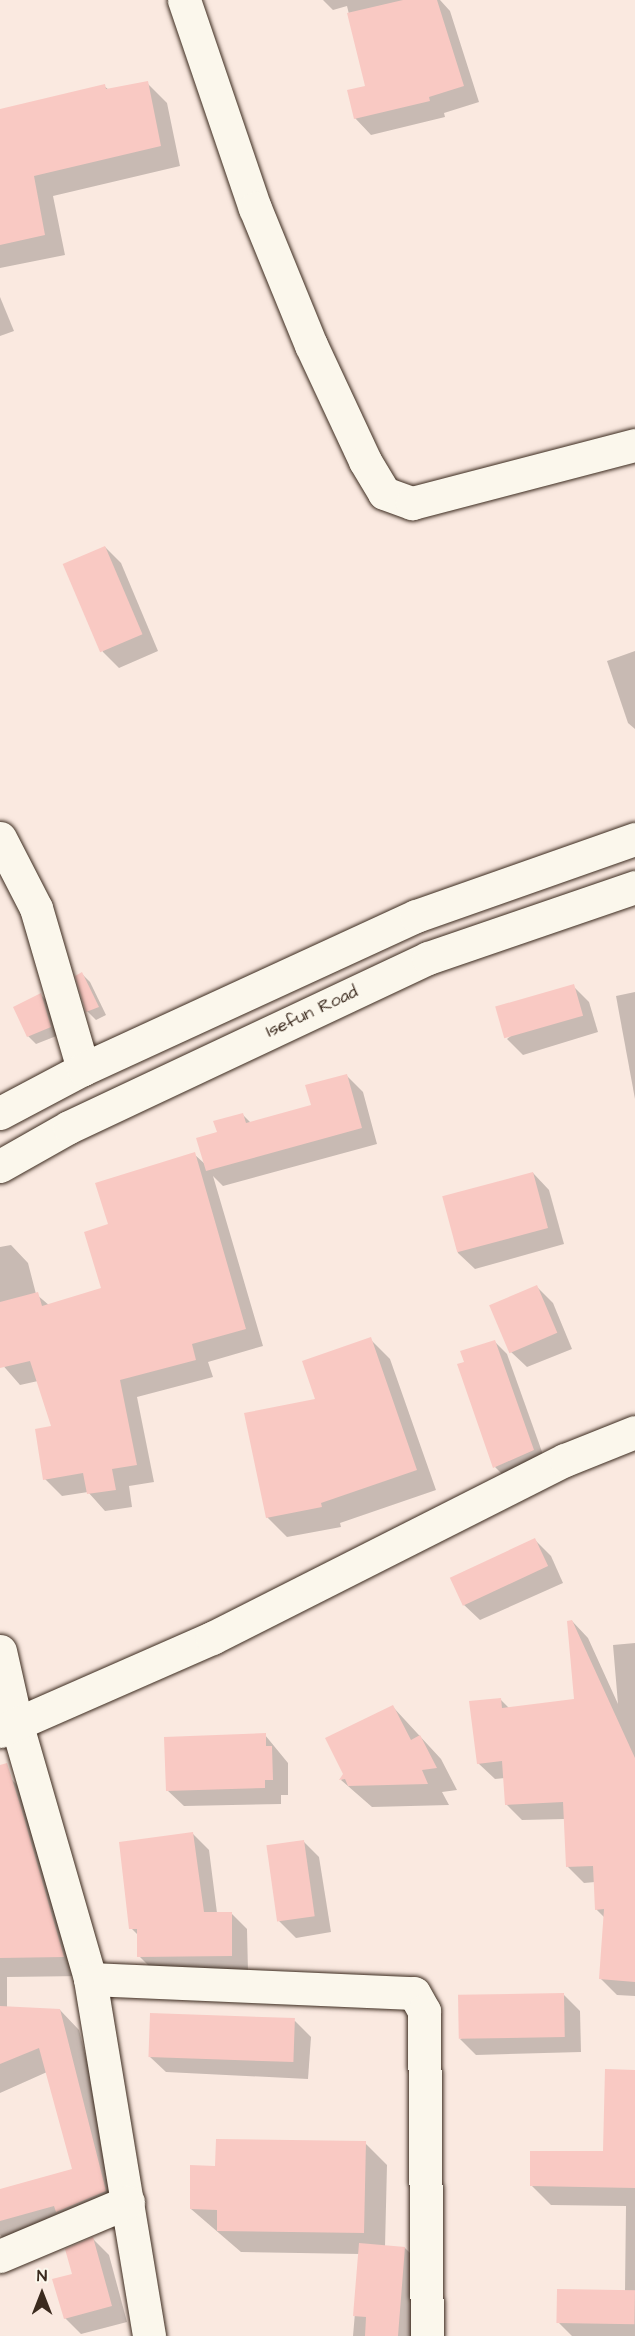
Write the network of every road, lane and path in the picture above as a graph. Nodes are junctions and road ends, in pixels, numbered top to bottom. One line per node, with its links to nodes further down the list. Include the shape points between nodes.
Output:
1 (184, 0): 2 (street, via 255,208 316,355 384,493 412,503)
2 (635, 446)
3 (0, 838): 6 (street, via 36,908)
4 (635, 839): 6 (street, via 416,916)
5 (635, 887): 8 (street, Isefun Road, via 428,958 69,1126)
6 (83, 1069): 7 (street)
7 (0, 1113)
8 (0, 1166)
9 (635, 1432): 11 (street, via 565,1460 212,1638)
10 (0, 1651): 11 (street)
11 (8, 1726): 12 (street)
12 (90, 1979): 13 (street); 16 (street, via 414,1993 424,2011)
13 (128, 2202): 14 (street); 15 (street)
14 (0, 2256)
15 (149, 2336)
16 (427, 2336)

